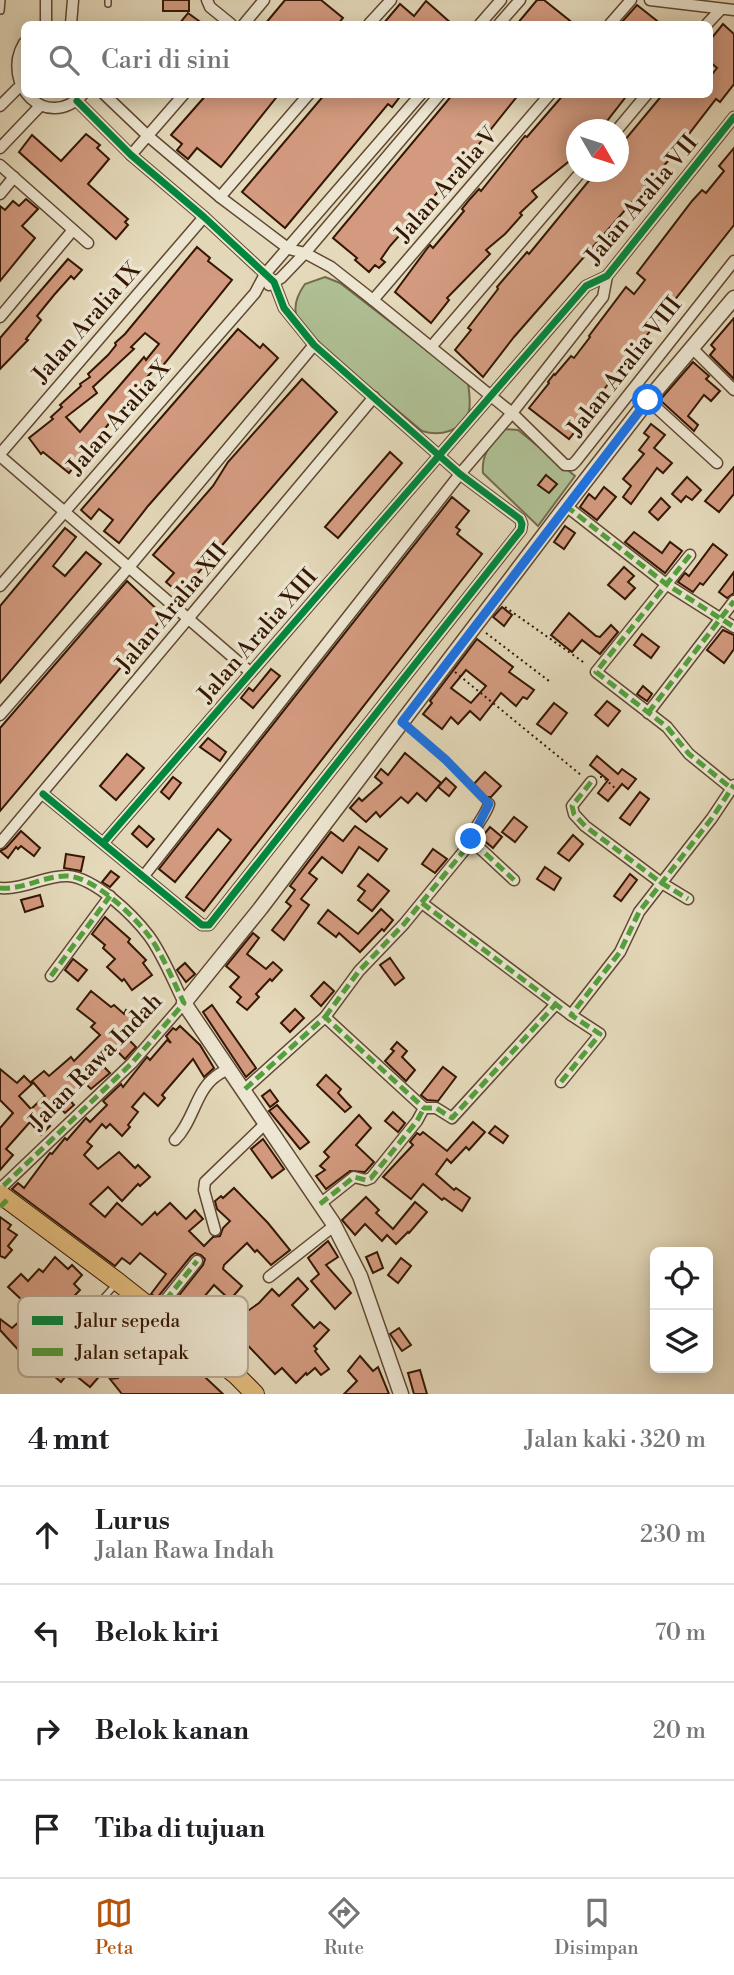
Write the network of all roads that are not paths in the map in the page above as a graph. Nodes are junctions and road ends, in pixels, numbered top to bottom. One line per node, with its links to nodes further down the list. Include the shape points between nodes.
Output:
1 (2, 0): 13 (lane)
2 (46, 0): 14 (street)
3 (73, 0): 15 (street)
4 (207, 0): 16 (street)
5 (264, 0): 17 (street)
6 (391, 0): 18 (street)
7 (501, 0): 19 (street)
8 (520, 0): 20 (street)
9 (631, 0): 21 (street)
10 (650, 0): 11 (street)
11 (721, 9): 12 (street); 22 (street)
12 (734, 10)
13 (1, 11)
14 (46, 21)
15 (71, 21)
16 (227, 21)
17 (246, 21)
18 (372, 21)
19 (483, 21)
20 (502, 21)
21 (613, 21)
22 (711, 21)
23 (21, 48): 24 (street, via 15,59)
24 (18, 88): 25 (street); 35 (street)
25 (21, 92)
26 (26, 98): 36 (street)
27 (80, 98): 36 (street, via 65,107); 41 (street)
28 (108, 98): 39 (street)
29 (181, 98): 39 (street)
30 (306, 98): 46 (street)
31 (418, 98): 50 (street)
32 (437, 98): 51 (street)
33 (547, 98): 56 (street, Jalan Aralia V)
34 (644, 98): 38 (street)
35 (0, 106)
36 (40, 106): 40 (street)
37 (734, 117): 53 (street, Jalan Aralia VII)
38 (626, 119)
39 (148, 136): 41 (street); 46 (street)
40 (0, 148)
41 (131, 155): 47 (street)
42 (0, 165): 43 (street)
43 (14, 177): 45 (street); 48 (street)
44 (572, 182): 59 (street)
45 (0, 194)
46 (220, 197): 50 (street)
47 (204, 216): 54 (street); 67 (street, Jalan Aralia IX)
48 (73, 230): 49 (street); 57 (street)
49 (88, 243)
50 (289, 249): 51 (street); 54 (street)
51 (305, 253): 54 (street); 56 (street)
52 (734, 261): 65 (street, Jalan Aralia VIII, via 572,465 562,462)
53 (607, 276): 63 (street, Jalan Aralia VII, via 586,286); 65 (street, Jalan Aralia VII, via 603,298)
54 (270, 278): 58 (street, via 284,308); 71 (street, Jalan Aralia X)
55 (734, 298): 60 (street, Jalan Rawa Indah)
56 (373, 300): 59 (street)
57 (0, 317)
58 (314, 345): 62 (street); 73 (street)
59 (431, 346): 63 (street)
60 (693, 349): 61 (street); 64 (street, Jalan Rawa Indah)
61 (734, 390)
62 (374, 397): 66 (street); 77 (street, Jalan Aralia XII)
63 (491, 397): 65 (street); 66 (street, Jalan Aralia VII)
64 (648, 400): 68 (street); 70 (street, Jalan Rawa Indah)
65 (512, 413): 69 (street, Jalan Aralia VII)
66 (441, 454): 69 (street); 80 (street, Jalan Aralia XIII)
67 (0, 455): 71 (street)
68 (717, 463)
69 (460, 474): 90 (street, Jalan Aralia VII); 90 (street, via 520,519 521,530 211,924 202,925)
70 (566, 506): 74 (street); 98 (street, Jalan Rawa Indah)
71 (64, 511): 73 (street); 75 (street, Jalan Aralia X)
72 (690, 555): 74 (street)
73 (130, 566): 77 (street); 82 (street)
74 (666, 584): 78 (street); 81 (street, via 596,672)
75 (0, 586)
76 (734, 601): 78 (street)
77 (188, 618): 80 (street); 85 (street, Jalan Aralia XII)
78 (720, 618): 79 (street); 81 (street)
79 (734, 627)
80 (250, 672): 88 (street, Jalan Aralia XIII)
81 (648, 713): 84 (street, via 667,727 689,754)
82 (0, 715)
83 (590, 782): 92 (street, via 572,806 573,814)
84 (733, 787): 92 (street)
85 (43, 793): 88 (street); 89 (street, Jalan Aralia XII)
86 (489, 804): 87 (street)
87 (472, 841): 91 (street); 96 (street)
88 (104, 842): 90 (street)
89 (0, 843)
90 (144, 877)
91 (514, 880)
92 (660, 882): 95 (street); 100 (street, via 620,952)
93 (0, 888): 94 (street, via 66,876 80,878)
94 (110, 896): 97 (street); 98 (street, via 149,937)
95 (688, 899)
96 (422, 903): 99 (street); 101 (street, via 359,971)
97 (51, 976)
98 (184, 1003): 102 (street); 108 (street, Jalan Rawa Indah)
99 (556, 1004): 100 (street); 105 (street, via 454,1117)
100 (571, 1015): 103 (street, via 600,1034)
101 (325, 1017): 104 (street); 105 (street)
102 (230, 1068): 104 (street); 107 (street, via 213,1078)
103 (561, 1082)
104 (245, 1089): 106 (street)
105 (424, 1108): 109 (street, via 371,1178 354,1177)
106 (265, 1124): 109 (street); 111 (street, via 205,1182)
107 (175, 1140)
108 (2, 1197): 114 (main road)
109 (320, 1204): 110 (street)
110 (335, 1225): 113 (street); 120 (street, via 360,1276)
111 (215, 1230)
112 (197, 1261): 117 (street)
113 (268, 1277)
114 (118, 1282): 115 (lane); 116 (main road)
115 (105, 1296)
116 (136, 1296)
117 (173, 1296)
118 (239, 1377): 119 (main road)
119 (255, 1394)
120 (401, 1394)

